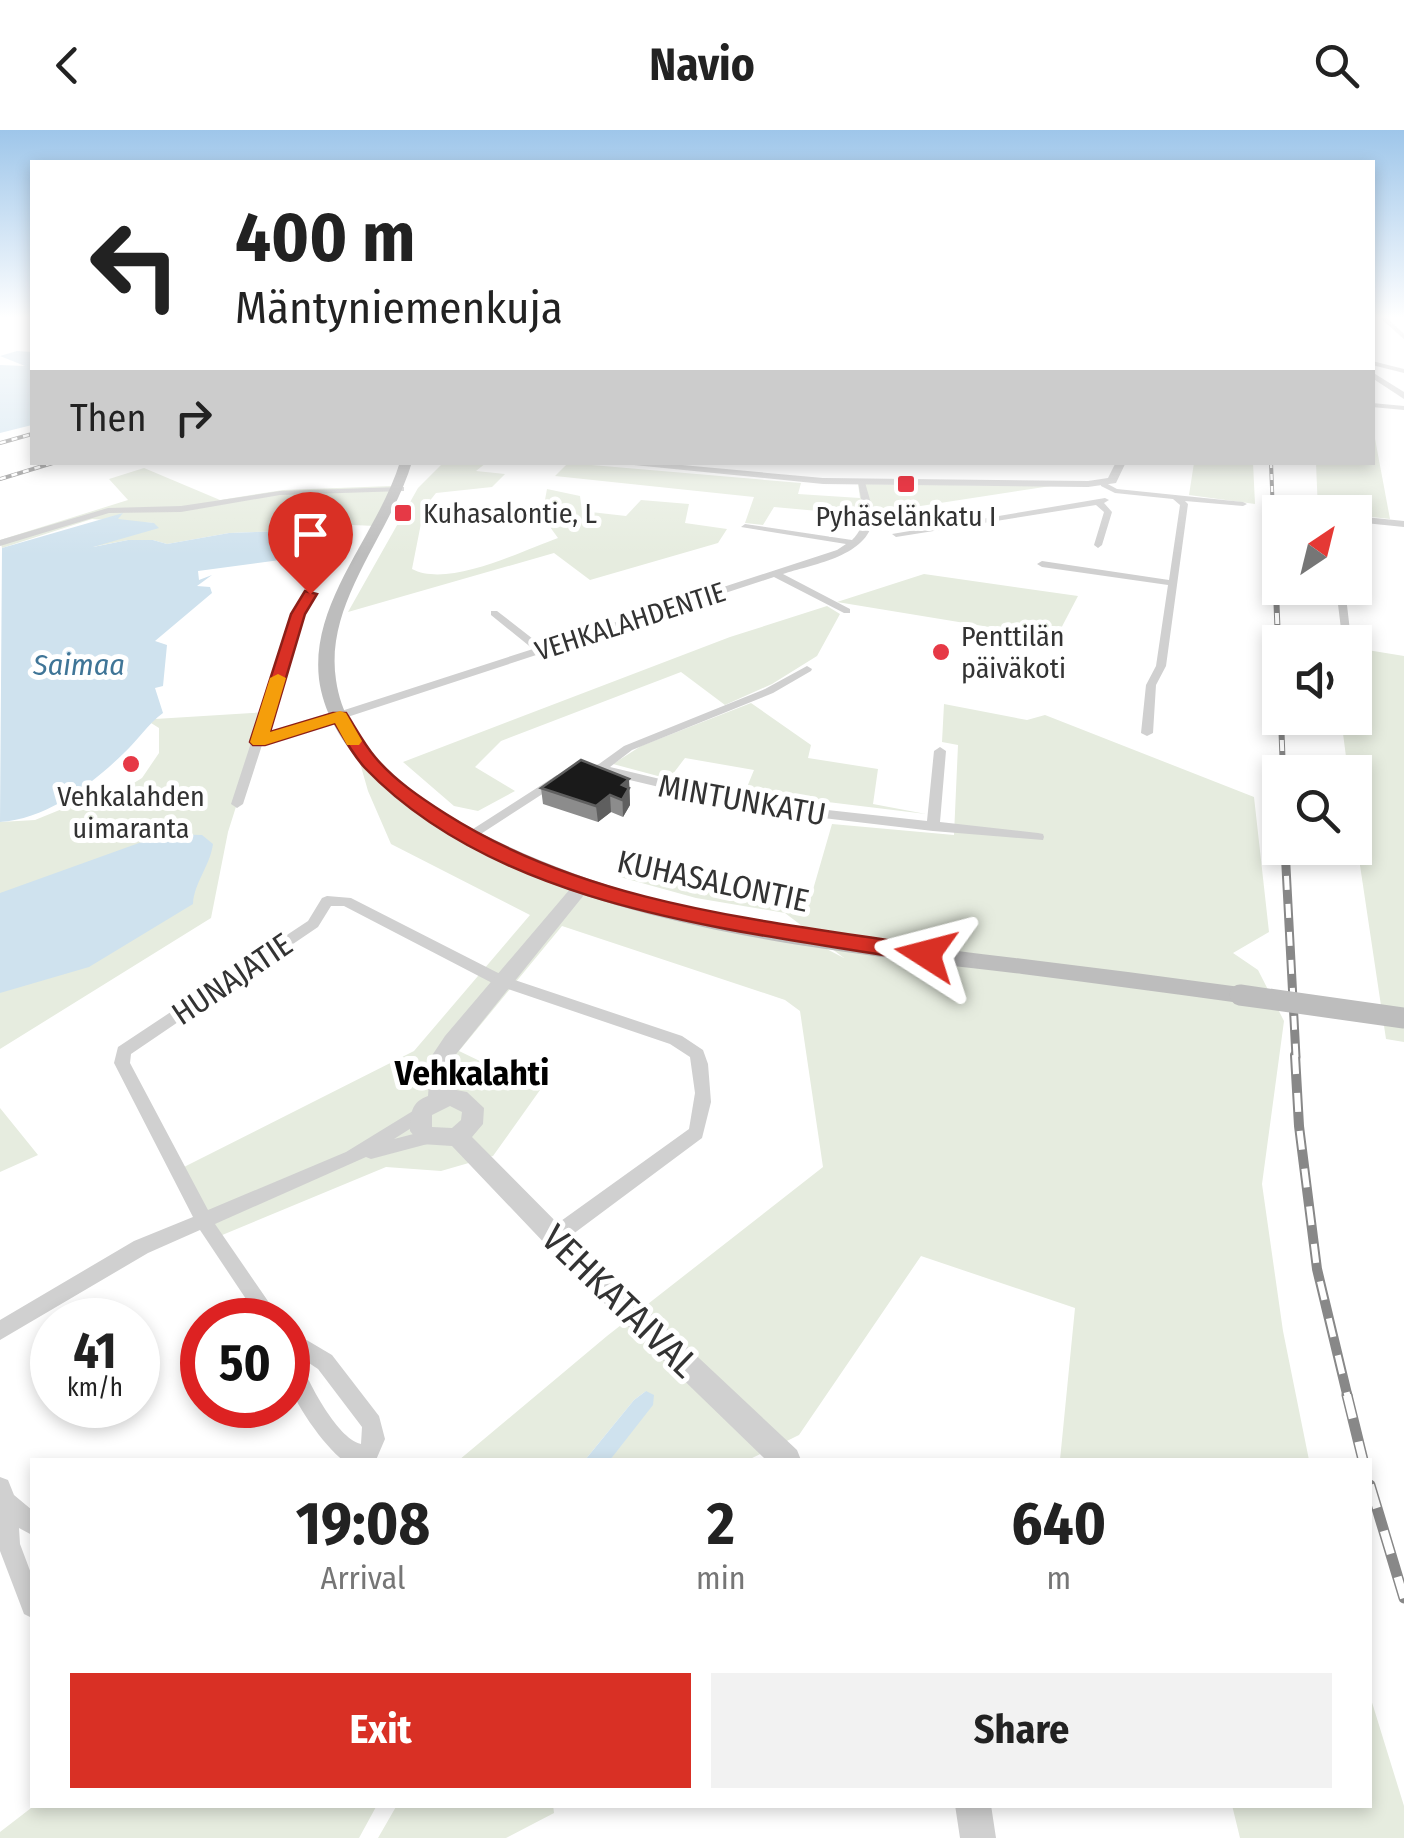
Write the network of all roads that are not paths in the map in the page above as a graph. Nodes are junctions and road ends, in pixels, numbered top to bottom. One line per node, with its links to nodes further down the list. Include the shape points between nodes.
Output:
1 (1375, 405): 2 (street)
2 (1404, 408)
3 (405, 465): 8 (main road, KUHASALONTIE)
4 (639, 465): 6 (street)
5 (1119, 465): 7 (street)
6 (862, 482): 7 (street); 17 (street, via 870,521)
7 (1109, 487): 9 (street); 10 (street, via 1110,498)
8 (401, 489): 16 (street, via 280,493 182,509 108,512); 27 (main road, KUHASALONTIE, via 328,629 327,682)
9 (1176, 498): 11 (street); 21 (street, via 1184,504)
10 (1098, 502): 15 (street); 18 (street, via 1108,512)
11 (1243, 504)
12 (1372, 521): 13 (street)
13 (1404, 524)
14 (744, 527): 17 (street)
15 (896, 534)
16 (0, 543)
17 (855, 543): 20 (street, VEHKALAHDENTIE)
18 (1098, 545)
19 (1042, 564): 21 (street)
20 (774, 573): 23 (street); 25 (street, VEHKALAHDENTIE)
21 (1172, 583): 28 (street)
22 (310, 594): 29 (street)
23 (848, 611)
24 (494, 613): 25 (street)
25 (541, 650): 27 (street, VEHKALAHDENTIE)
26 (807, 669): 31 (street, via 769,692 628,748)
27 (340, 716): 29 (street, VEHKALAHDENTIE); 34 (main road, KUHASALONTIE, via 358,749 393,785)
28 (1148, 732)
29 (259, 742): 32 (street)
30 (940, 750): 33 (street)
31 (600, 769): 33 (street, MINTUNKATU, via 756,806); 34 (street, MINTUNKATU, via 576,768)
32 (237, 804)
33 (933, 827): 35 (street, MINTUNKATU)
34 (468, 836): 36 (main road, KUHASALONTIE)
35 (1038, 837)
36 (582, 886): 37 (street); 38 (main road, KUHASALONTIE, bridge, via 732,924)
37 (501, 981): 39 (street, via 442,1058); 43 (street, HUNAJATIE, via 346,901 328,901 312,924 124,1051 122,1064); 44 (street, via 676,1040 697,1054 705,1084 696,1133)
38 (1404, 1018)
39 (430, 1106): 40 (street, via 421,1131); 41 (street, via 459,1098 472,1108 472,1124); 42 (street)
40 (429, 1137): 41 (street); 42 (street)
41 (457, 1137): 44 (street, VEHKATAIVAL)
42 (352, 1157): 43 (street)
43 (204, 1219): 45 (street); 46 (street, via 141,1247)
44 (554, 1237): 49 (street, VEHKATAIVAL)
45 (256, 1298)
46 (0, 1331)
47 (310, 1352): 48 (street, via 372,1423 368,1454 342,1447)
48 (310, 1398)
49 (785, 1458)
50 (3, 1496): 51 (street); 52 (street, via 9,1544)
51 (30, 1522)
52 (30, 1601)
53 (973, 1808): 54 (street)
54 (978, 1838)

